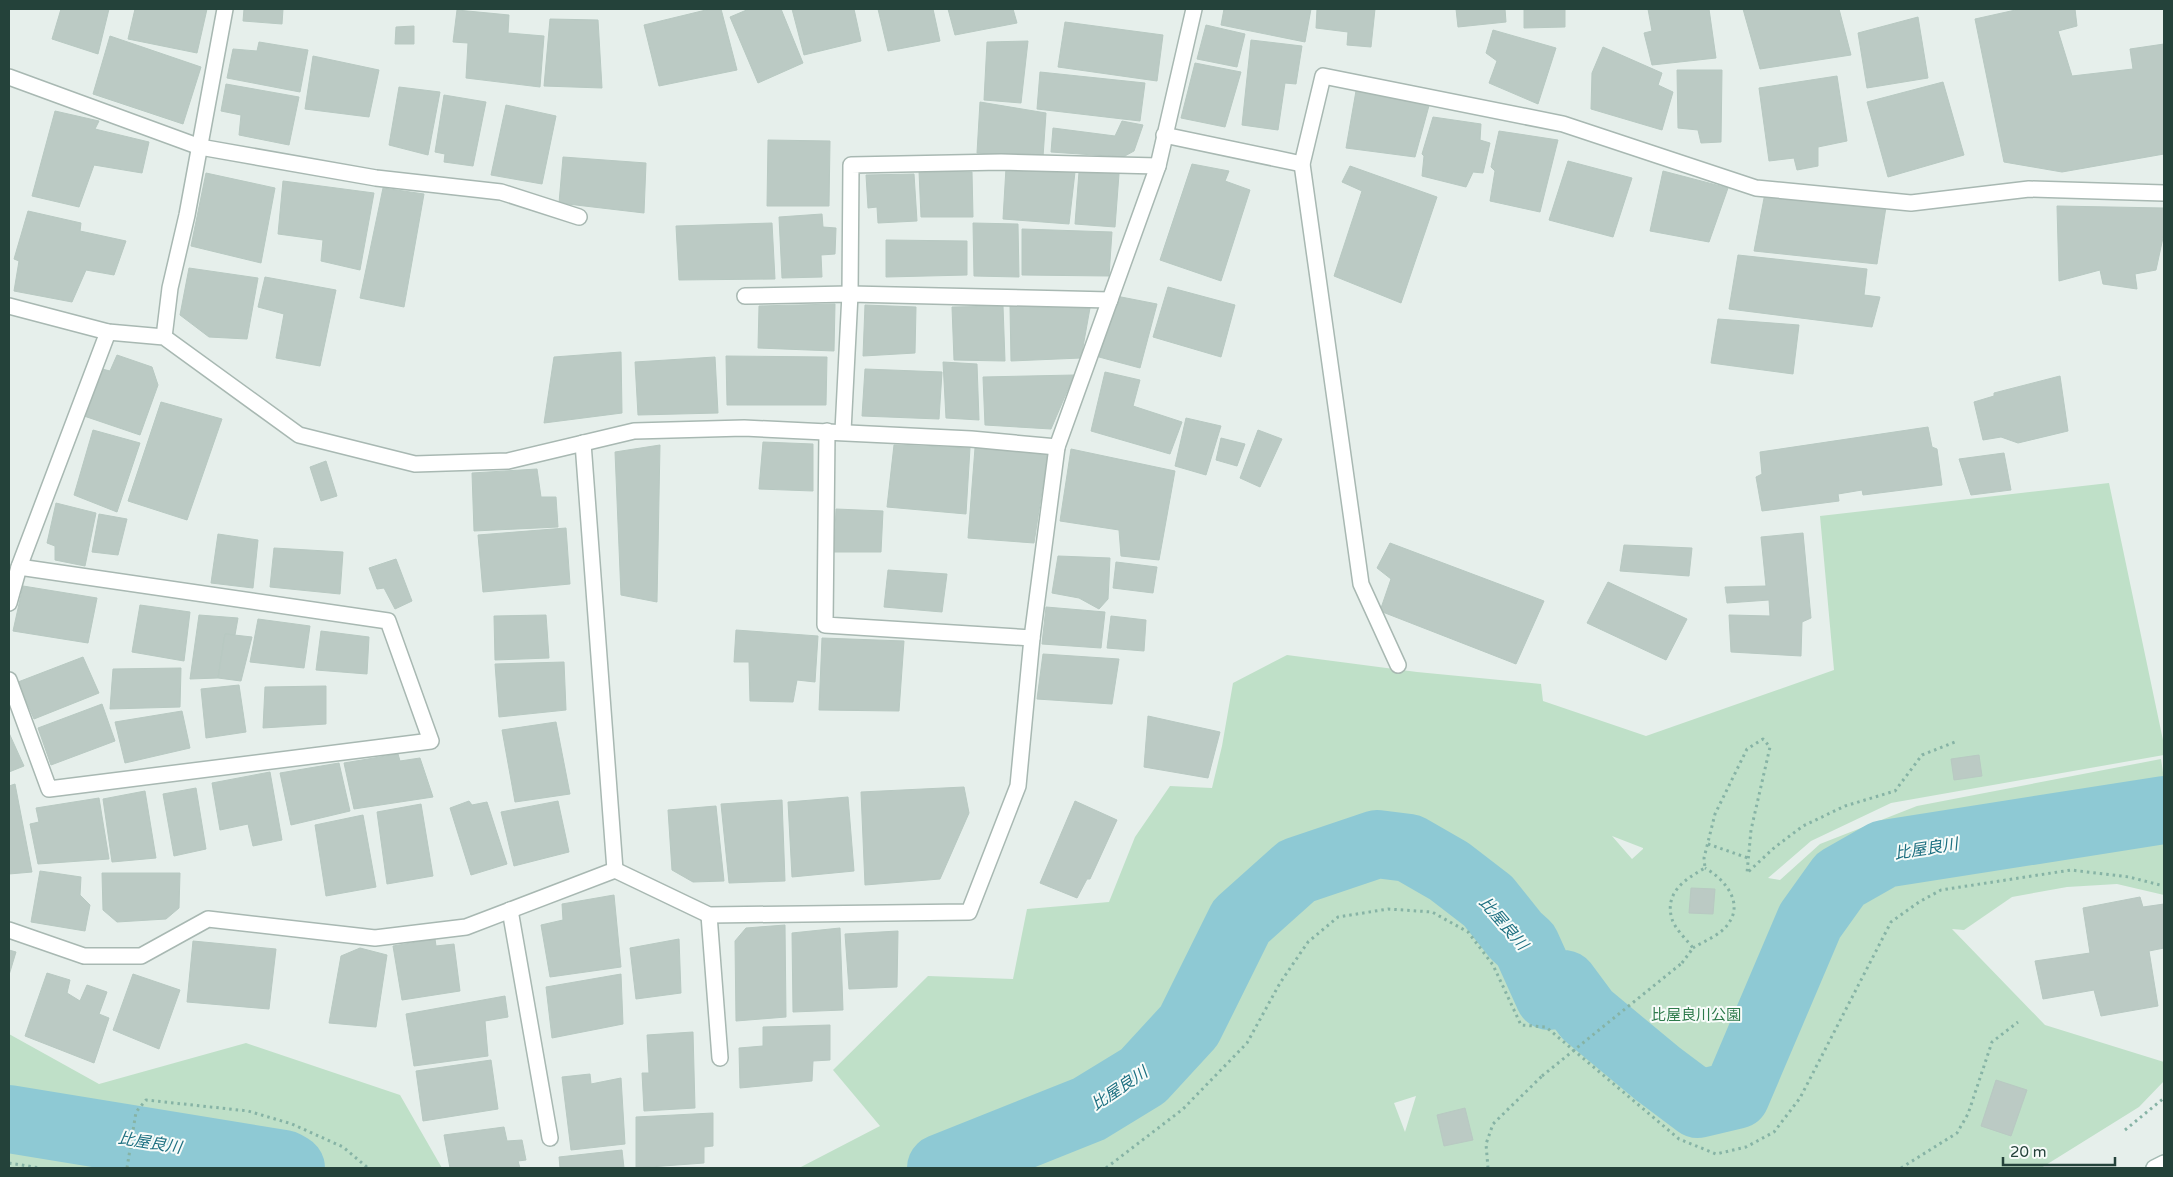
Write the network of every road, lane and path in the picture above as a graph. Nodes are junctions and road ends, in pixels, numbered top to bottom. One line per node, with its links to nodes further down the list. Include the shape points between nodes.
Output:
1 (225, 9): 5 (street)
2 (1194, 9): 4 (street)
3 (9, 77): 5 (street)
4 (1164, 135): 6 (street); 7 (street)
5 (200, 146): 9 (street, via 376,178 501,192); 15 (street, via 170,288)
6 (1302, 164): 8 (street, via 1323,76 1563,124 1756,188 1910,203 2028,189); 23 (street, via 1361,584)
7 (1158, 166): 10 (street, via 1001,162 852,165); 12 (street)
8 (2164, 193)
9 (579, 217)
10 (850, 294): 11 (street); 12 (street); 17 (street)
11 (745, 296)
12 (1110, 300): 19 (street)
13 (9, 306): 14 (street)
14 (108, 332): 15 (street); 20 (street)
15 (164, 337): 18 (street, via 299,435 309,438 415,464 508,461)
16 (827, 431): 17 (street); 18 (street, via 744,428 634,431); 22 (street, via 825,625)
17 (844, 431): 19 (street)
18 (583, 443): 29 (street)
19 (1056, 447): 22 (street)
20 (19, 567): 21 (street); 24 (street, via 388,621 431,742 49,789)
21 (9, 603)
22 (1032, 638): 32 (street, via 1018,786 969,912)
23 (1398, 665)
24 (9, 680)
25 (1955, 742): 27 (path, via 1922,755 1895,791 1845,806 1803,826 1775,846 1747,873)
26 (1708, 844): 27 (path); 27 (path, via 1715,814 1747,749 1763,739 1770,748 1751,830); 28 (path)
27 (1748, 858)
28 (1705, 868): 34 (path, via 1684,879 1670,899 1672,920); 34 (path, via 1719,876 1731,892 1734,908 1728,924)
29 (615, 870): 31 (street); 32 (street)
30 (2164, 886): 45 (path, via 2129,877 2071,870 1941,890 1919,902 1891,922 1800,1098 1774,1132 1746,1147 1716,1154 1679,1139 1546,1027 1522,1025 1492,965 1468,932 1432,912 1388,909 1338,917 1308,942 1280,983 1247,1043 1183,1109)
31 (510, 910): 33 (street, via 466,927 375,938 208,919 141,956 84,956); 39 (street)
32 (709, 915): 36 (street)
33 (9, 930)
34 (1693, 948): 46 (path, bridge, via 1682,963 1542,1076 1492,1124 1486,1144)
35 (2018, 1022): 47 (path, via 1992,1042 1968,1114 1957,1133)
36 (720, 1058)
37 (2164, 1098): 38 (path)
38 (2125, 1130)
39 (550, 1138)
40 (9, 1163): 42 (path)
41 (2164, 1163): 48 (street)
42 (40, 1168)
43 (127, 1168): 44 (path, via 136,1112 146,1100 248,1111 292,1124 343,1147)
44 (368, 1168)
45 (1106, 1168)
46 (1488, 1168)
47 (1901, 1168)
48 (2154, 1168)

